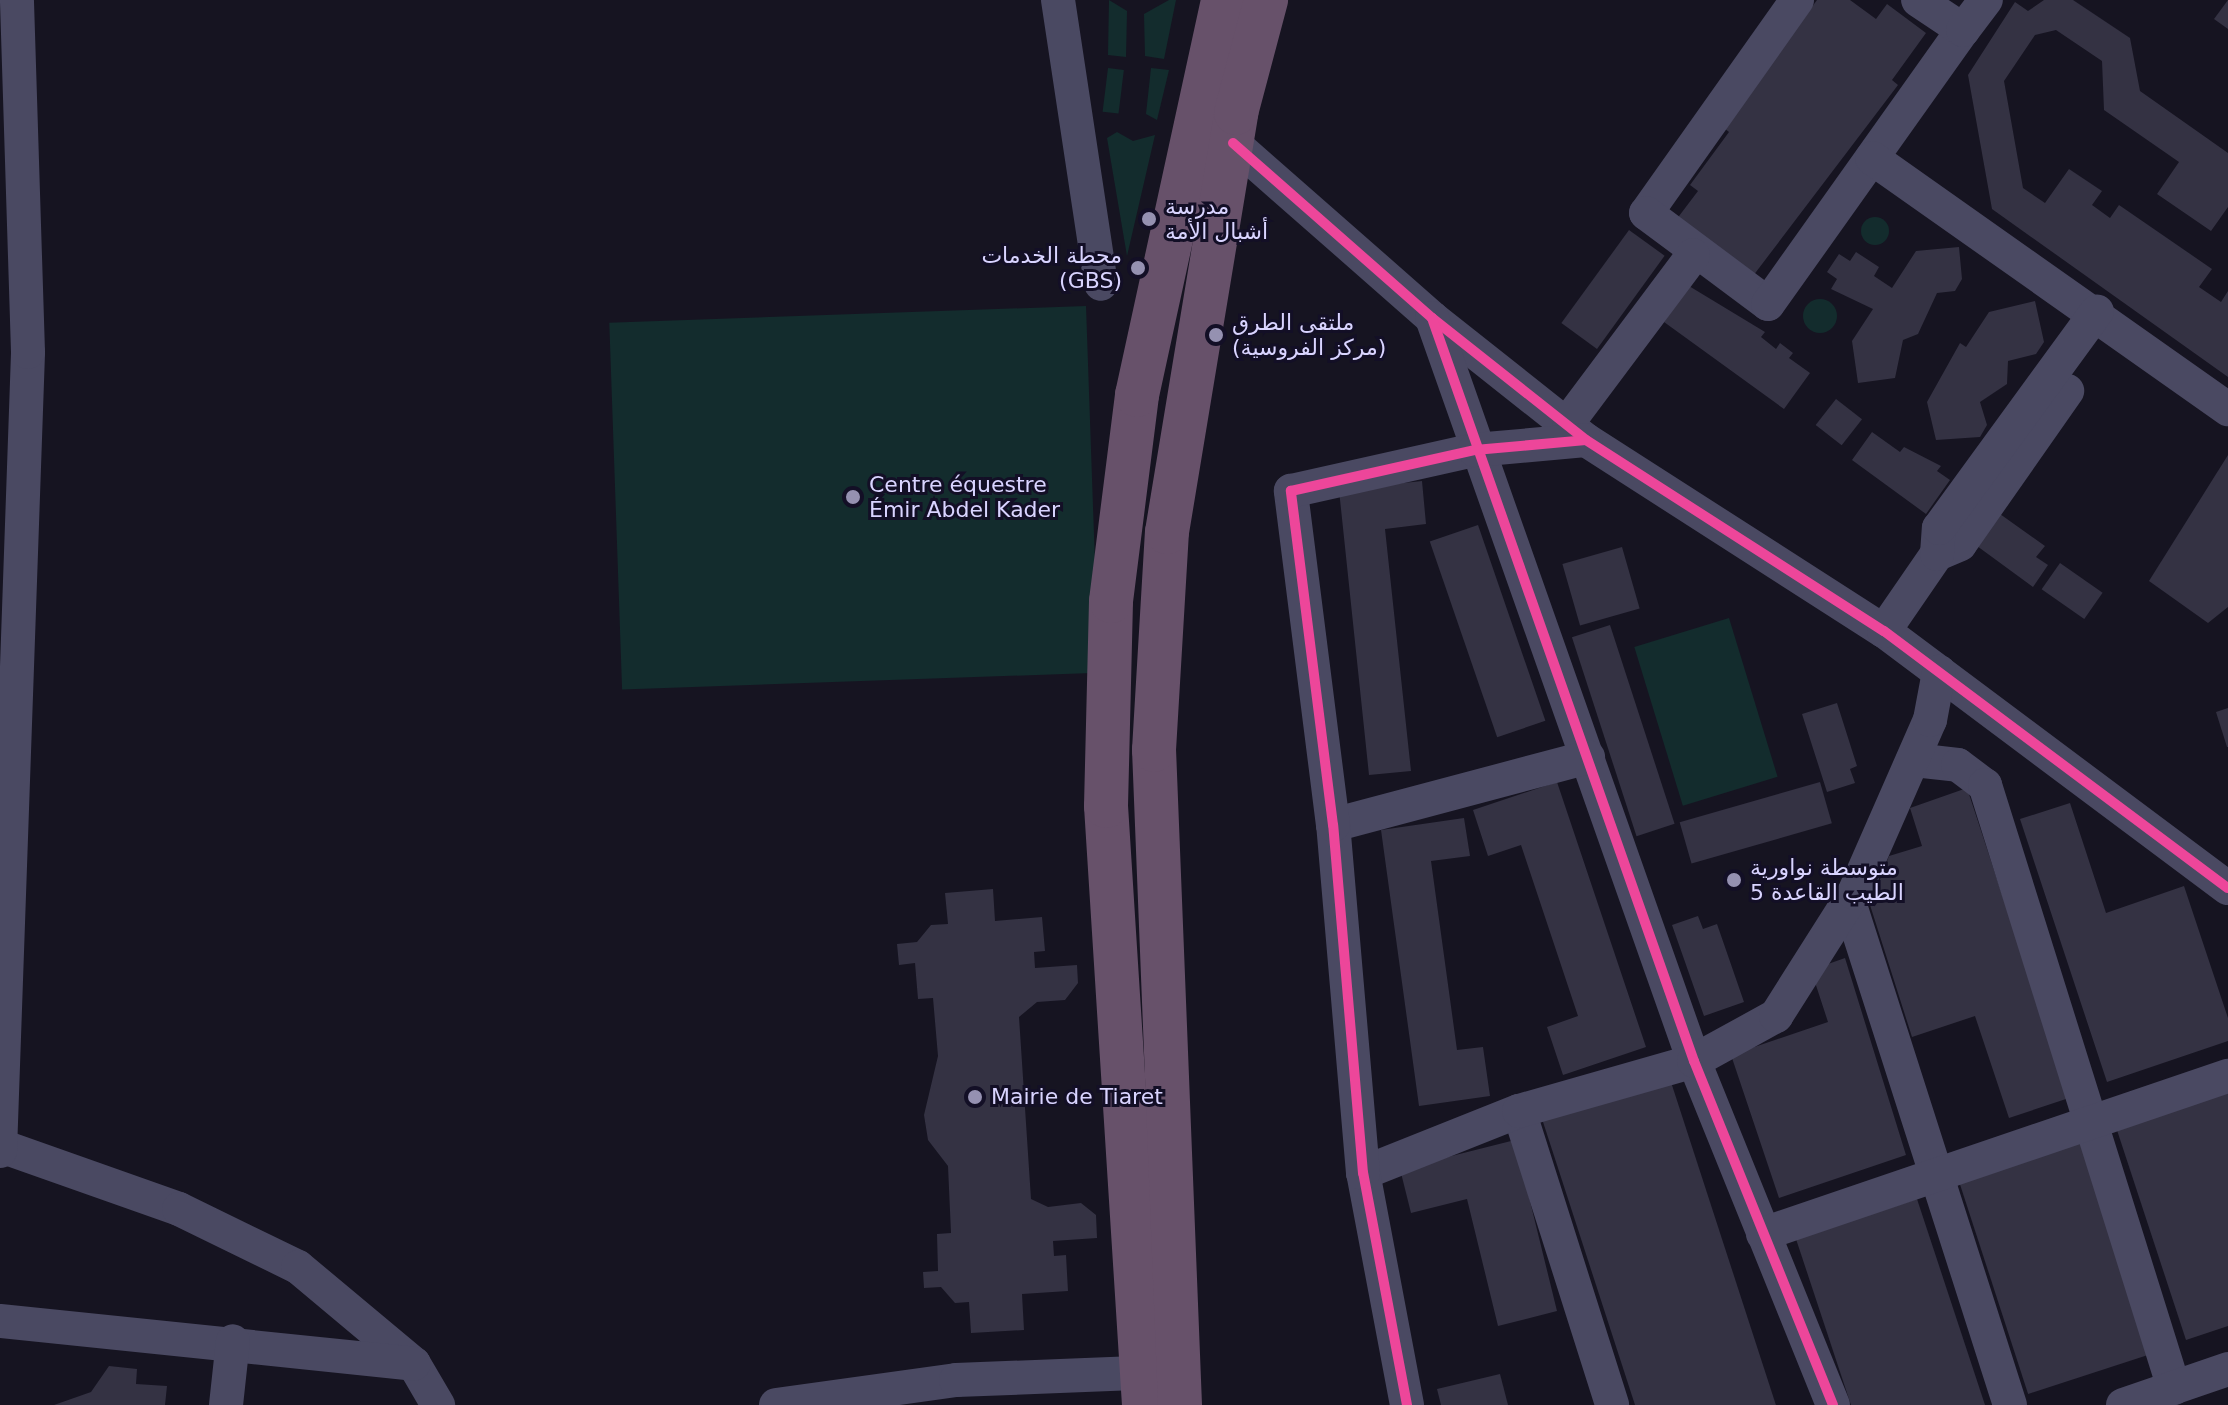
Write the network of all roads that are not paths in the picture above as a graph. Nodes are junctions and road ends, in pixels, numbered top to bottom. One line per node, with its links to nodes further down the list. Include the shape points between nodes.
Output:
1 (17, 0): 22 (street, via 28,352)
2 (1058, 0): 12 (street)
3 (1223, 0): 39 (highway, via 1137,395 1111,601 1106,806)
4 (1266, 0): 9 (highway)
5 (1797, 0): 11 (street, via 1646,213)
6 (1918, 0): 8 (street)
7 (1986, 0): 8 (street)
8 (1963, 30): 10 (street)
9 (1233, 143): 14 (street); 45 (highway, via 1167,532 1154,750)
10 (1872, 158): 11 (street, via 1768,304); 13 (street)
11 (1693, 255): 16 (street)
12 (1101, 284)
13 (2105, 317): 15 (street); 18 (street, via 1939,528 1937,554)
14 (1432, 318): 16 (street); 17 (street)
15 (2228, 409)
16 (1578, 430): 17 (street); 18 (street)
17 (1475, 450): 20 (street); 23 (street, via 1291,491)
18 (1884, 631): 19 (street)
19 (1939, 672): 21 (street); 24 (street)
20 (1588, 757): 23 (street); 27 (street)
21 (1914, 760): 25 (street); 30 (street, via 1958,765 1985,785)
22 (8, 821): 26 (street)
23 (1333, 825): 32 (street)
24 (2228, 888)
25 (1849, 902): 27 (street, via 1776,1016); 33 (street)
26 (5, 1020): 31 (street)
27 (1694, 1061): 29 (street); 34 (street)
28 (2228, 1076): 30 (street)
29 (1519, 1111): 32 (street); 47 (street)
30 (2089, 1119): 33 (street); 41 (street)
31 (0, 1148): 37 (street, via 179,1209 298,1267 360,1311)
32 (1363, 1173): 46 (street)
33 (1937, 1178): 34 (street); 49 (street)
34 (1763, 1234): 48 (street)
35 (0, 1321): 36 (street)
36 (233, 1341): 37 (street); 42 (street)
37 (414, 1364): 43 (street)
38 (2228, 1369): 41 (street)
39 (1128, 1390): 40 (street)
40 (956, 1392): 44 (street)
41 (2165, 1395): 50 (street)
42 (226, 1405)
43 (438, 1405)
44 (776, 1405)
45 (1180, 1405)
46 (1407, 1405)
47 (1612, 1405)
48 (1833, 1405)
49 (2010, 1405)
50 (2123, 1405)

